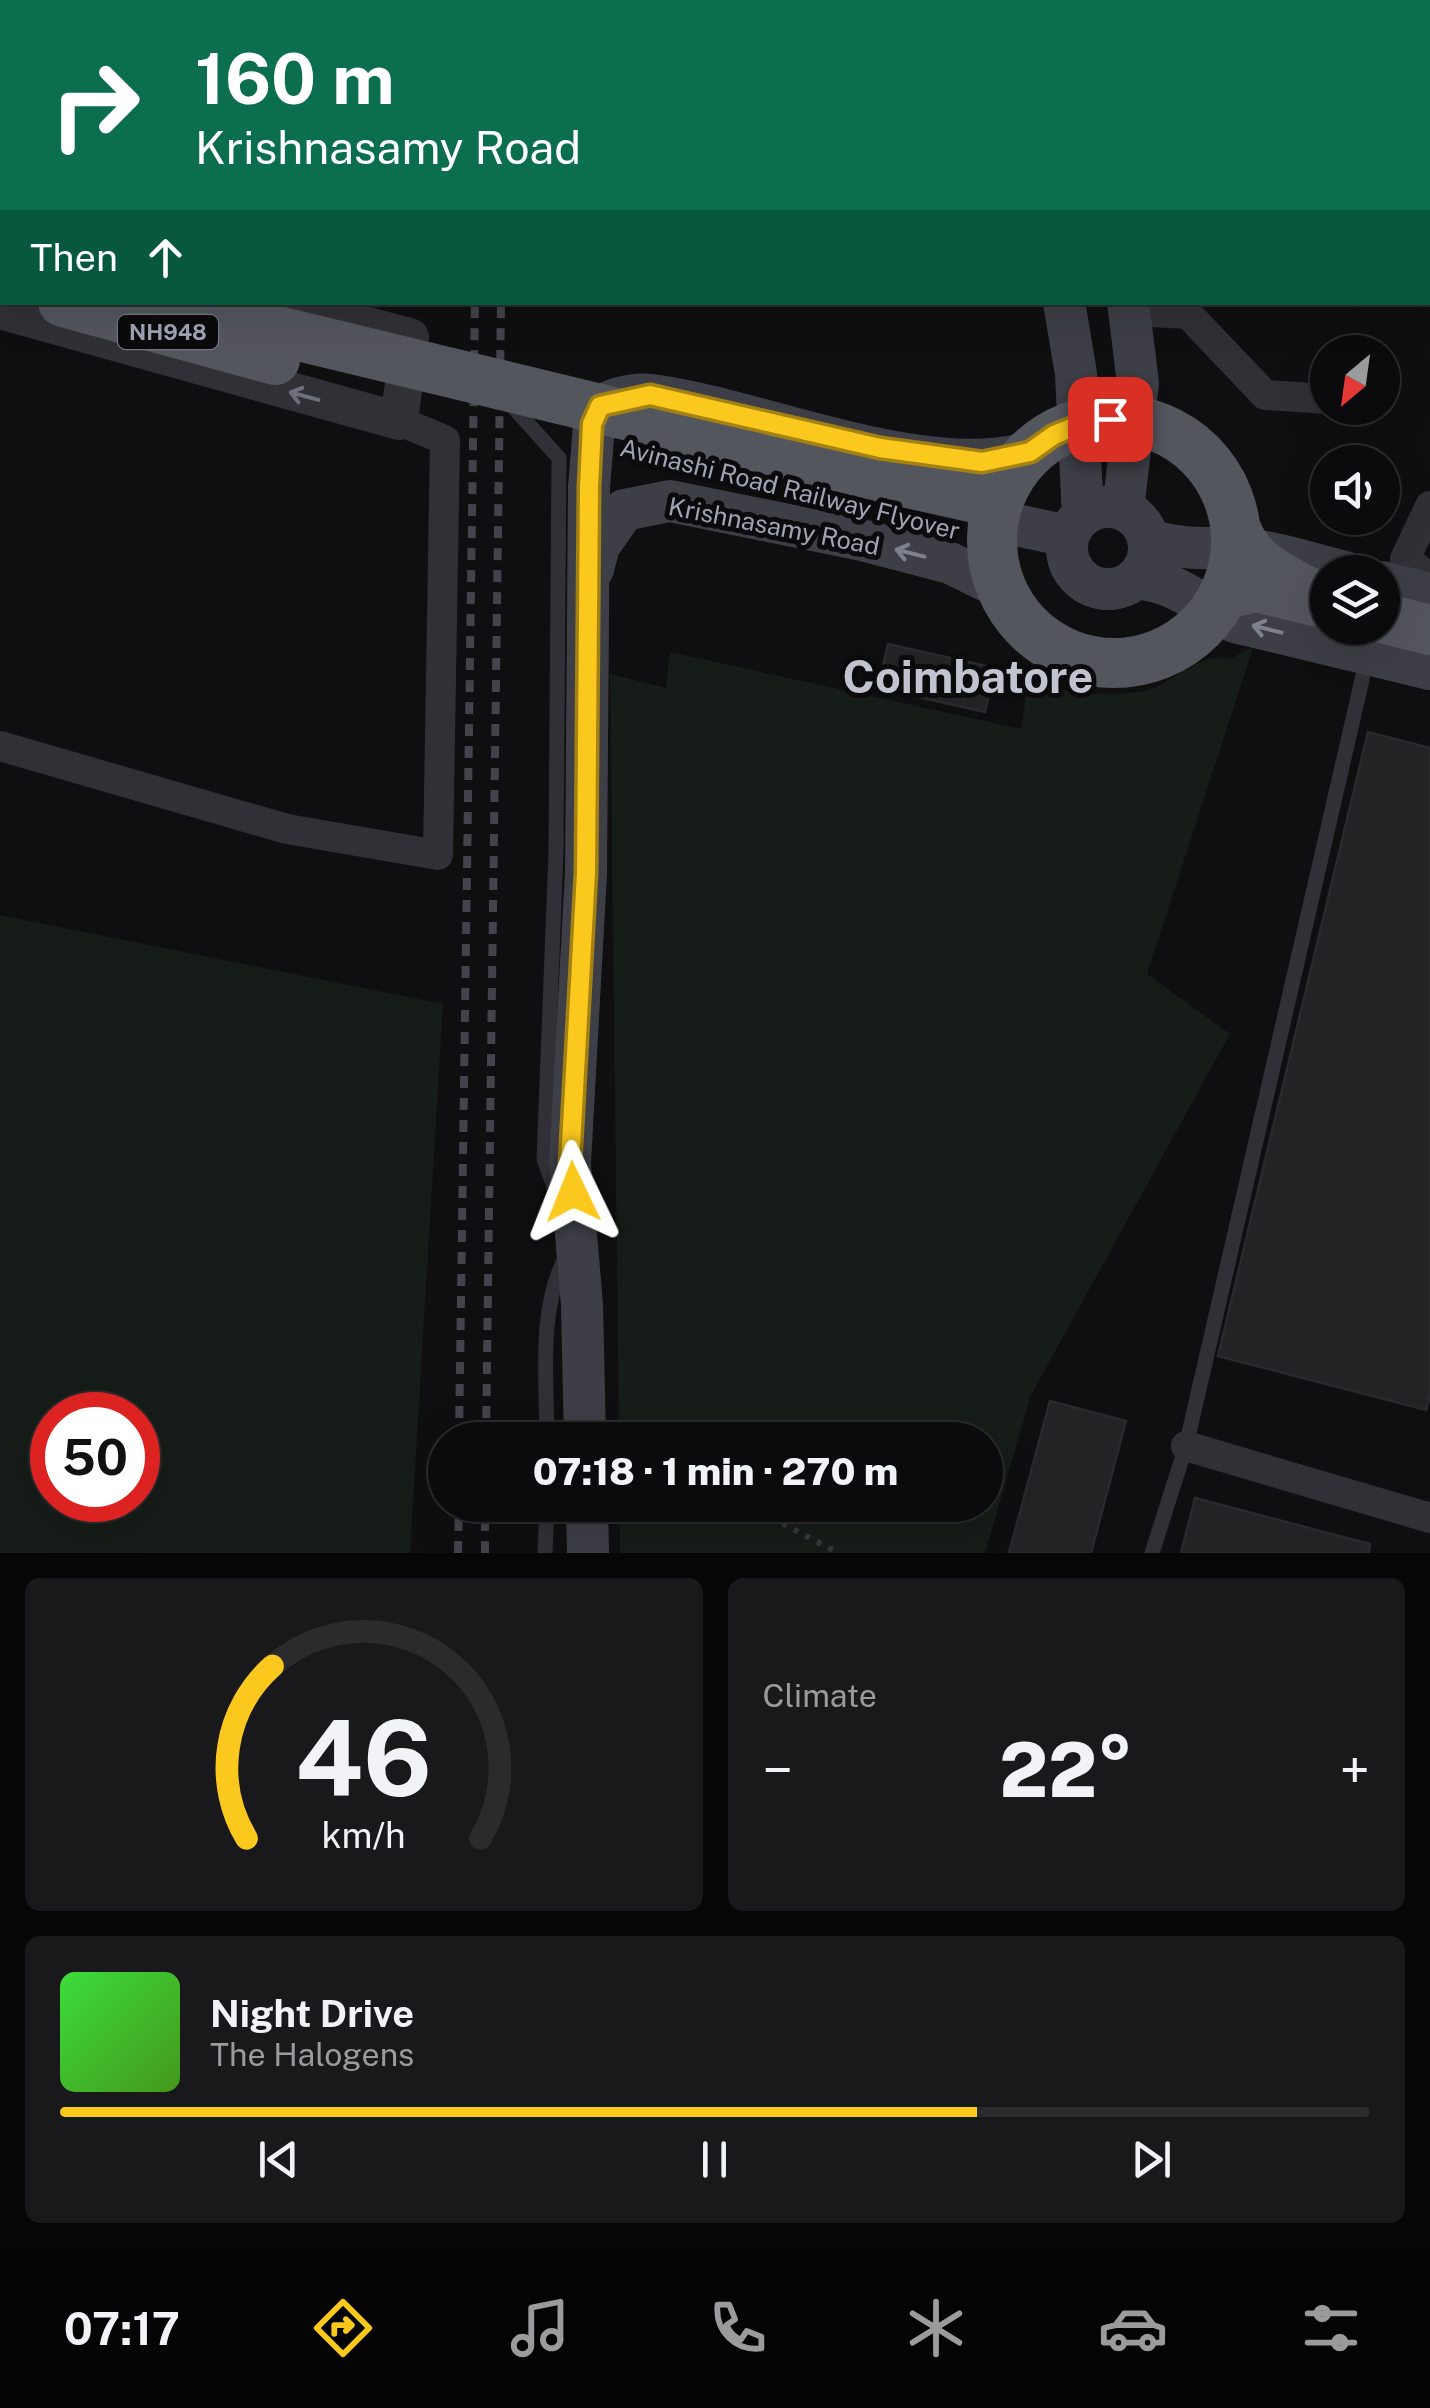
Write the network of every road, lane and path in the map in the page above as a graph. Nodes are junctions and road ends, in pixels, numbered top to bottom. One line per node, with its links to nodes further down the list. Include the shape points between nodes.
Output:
1 (73, 305): 12 (highway, Avinashi Road Railway Flyover / NH948, via 965,530)
2 (189, 305): 12 (highway, Avinashi Road Railway Flyover / NH948, bridge, via 980,498)
3 (290, 305): 10 (street, via 410,336)
4 (1064, 305): 14 (main road)
5 (1116, 305): 7 (street, via 1188,314 1265,395); 9 (main road); 14 (main road, via 1138,383)
6 (0, 310): 10 (street, one-way to 6)
7 (1310, 398)
8 (514, 408): 30 (lane, via 559,458 556,853 544,1159)
9 (1110, 419): 12 (highway, NH948, bridge, via 1067,429); 13 (highway, NH948, bridge, via 1147,423 1181,438 1218,479)
10 (398, 421): 29 (street, via 445,440 438,855 288,828)
11 (1430, 506): 16 (street, via 1404,559)
12 (1006, 518): 14 (main road); 17 (main road, Krishnasamy Road, one-way to 17, via 950,562 670,502 624,510 598,546); 17 (main road, Krishnasamy Road, via 982,462 880,448 650,395 620,399 600,406 592,424); 20 (highway, NH948, bridge, via 1022,622 1054,647 1092,661 1132,662 1170,650 1202,627)
13 (1236, 531): 19 (highway, NH948, bridge, via 1257,563); 20 (highway, NH948, bridge)
14 (1112, 536): 15 (main road, via 1180,550 1242,549); 23 (main road, one-way to 14, via 1235,622)
15 (1310, 564)
16 (1430, 578)
17 (590, 584): 30 (main road, Krishnasamy Road, via 586,873 570,1163)
18 (1400, 586): 21 (main road)
19 (1310, 593)
20 (1225, 594): 22 (highway, NH948, bridge, via 1256,586)
21 (1430, 594)
22 (1310, 599)
23 (1310, 630)
24 (1430, 630): 25 (highway)
25 (1400, 633)
26 (1373, 645): 33 (lane)
27 (1390, 645): 28 (main road)
28 (1430, 669)
29 (0, 746)
30 (576, 1230): 31 (lane, via 553,1278); 32 (main road, Krishnasamy Road)
31 (546, 1422)
32 (584, 1422)
33 (1186, 1446): 34 (street); 41 (lane)
34 (1430, 1518)
35 (545, 1522): 38 (lane)
36 (587, 1522): 39 (main road)
37 (780, 1522): 40 (path)
38 (544, 1553)
39 (588, 1553)
40 (838, 1553)
41 (1152, 1553)

